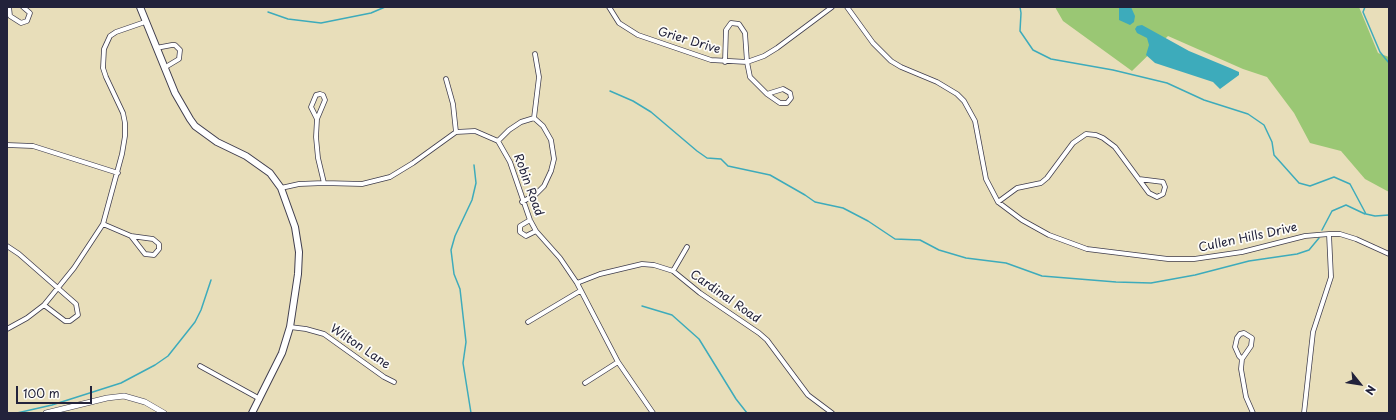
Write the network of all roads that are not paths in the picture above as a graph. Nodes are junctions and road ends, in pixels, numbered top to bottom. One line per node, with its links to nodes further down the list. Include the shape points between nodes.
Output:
1 (9, 7): 2 (street, via 10,16 21,23 27,21 30,13)
2 (23, 7)
3 (140, 7): 7 (main road)
4 (609, 7): 10 (street, Grier Drive, via 619,23 638,35 685,52)
5 (832, 7): 11 (street, Grier Drive, via 777,48)
6 (847, 7): 25 (street, Cullen Hills Drive, via 873,43 892,61 942,85 964,101 975,121 986,179)
7 (145, 22): 8 (main road); 20 (street, via 116,32 110,36 104,49 103,68 125,124)
8 (156, 48): 12 (main road); 12 (street, via 175,45 180,50 179,59)
9 (535, 54): 15 (street, via 539,77)
10 (725, 62): 11 (street, Grier Drive); 11 (street, via 727,26 735,23 742,26 745,33)
11 (747, 62): 14 (street, via 750,77)
12 (164, 68): 23 (main road, via 175,94 195,126 217,142 258,164)
13 (446, 79): 17 (street, via 453,104)
14 (767, 94): 14 (street, via 784,104 791,98 790,93 783,89)
15 (534, 118): 18 (street, via 521,122); 24 (street, via 548,132 554,153 553,165 544,186)
16 (317, 119): 16 (street, via 325,100 320,94 316,95 311,107); 22 (street, via 318,158)
17 (456, 132): 18 (street, via 475,131); 22 (street, via 390,177 362,184)
18 (498, 141): 24 (street, Robin Road, via 510,162)
19 (7, 145): 20 (street, via 33,146)
20 (118, 173): 27 (street)
21 (1139, 179): 21 (street, via 1153,196 1160,197 1163,194 1165,187 1162,182); 25 (street, via 1109,142 1096,135 1086,134 1073,143 1052,174 1041,182 1017,188)
22 (324, 183): 23 (street)
23 (281, 188): 40 (main road, via 295,227 299,252 298,283)
24 (522, 202): 26 (street, Robin Road)
25 (998, 202): 29 (street, Cullen Hills Drive, via 1022,220 1074,245 1102,252 1168,259 1194,259 1242,252 1306,236)
26 (530, 220): 28 (street, Robin Road); 28 (street, via 520,226 520,232 526,236)
27 (103, 224): 30 (street); 36 (street)
28 (536, 231): 35 (street, Robin Road, via 560,258)
29 (1329, 234): 33 (street, Cullen Hills Drive, via 1340,234 1356,239); 54 (street, via 1331,277 1313,332)
30 (131, 236): 30 (street, via 145,254 154,255 159,249 159,244 153,239)
31 (7, 246): 36 (street)
32 (687, 247): 34 (street)
33 (1389, 254)
34 (673, 271): 35 (street, Cardinal Road, via 642,264 600,274); 52 (street, Cardinal Road, via 767,340 808,395)
35 (577, 283): 37 (street, Robin Road)
36 (59, 289): 38 (street); 38 (street, via 76,304 76,318 70,321 60,319)
37 (580, 291): 39 (street); 43 (street, Robin Road)
38 (44, 305): 41 (street)
39 (528, 322)
40 (290, 327): 45 (street, Wilton Lane, via 306,328 324,334); 47 (main road, via 282,354)
41 (7, 329)
42 (1242, 359): 42 (street, via 1252,342 1250,336 1244,334 1240,334 1235,346); 53 (street, via 1242,384)
43 (618, 362): 46 (street); 51 (street, Robin Road)
44 (200, 366): 47 (street)
45 (394, 382)
46 (585, 383)
47 (260, 399): 50 (main road)
48 (46, 413): 49 (street, via 124,396 145,402)
49 (164, 413)
50 (252, 413)
51 (653, 413)
52 (832, 413)
53 (1253, 413)
54 (1304, 413)

